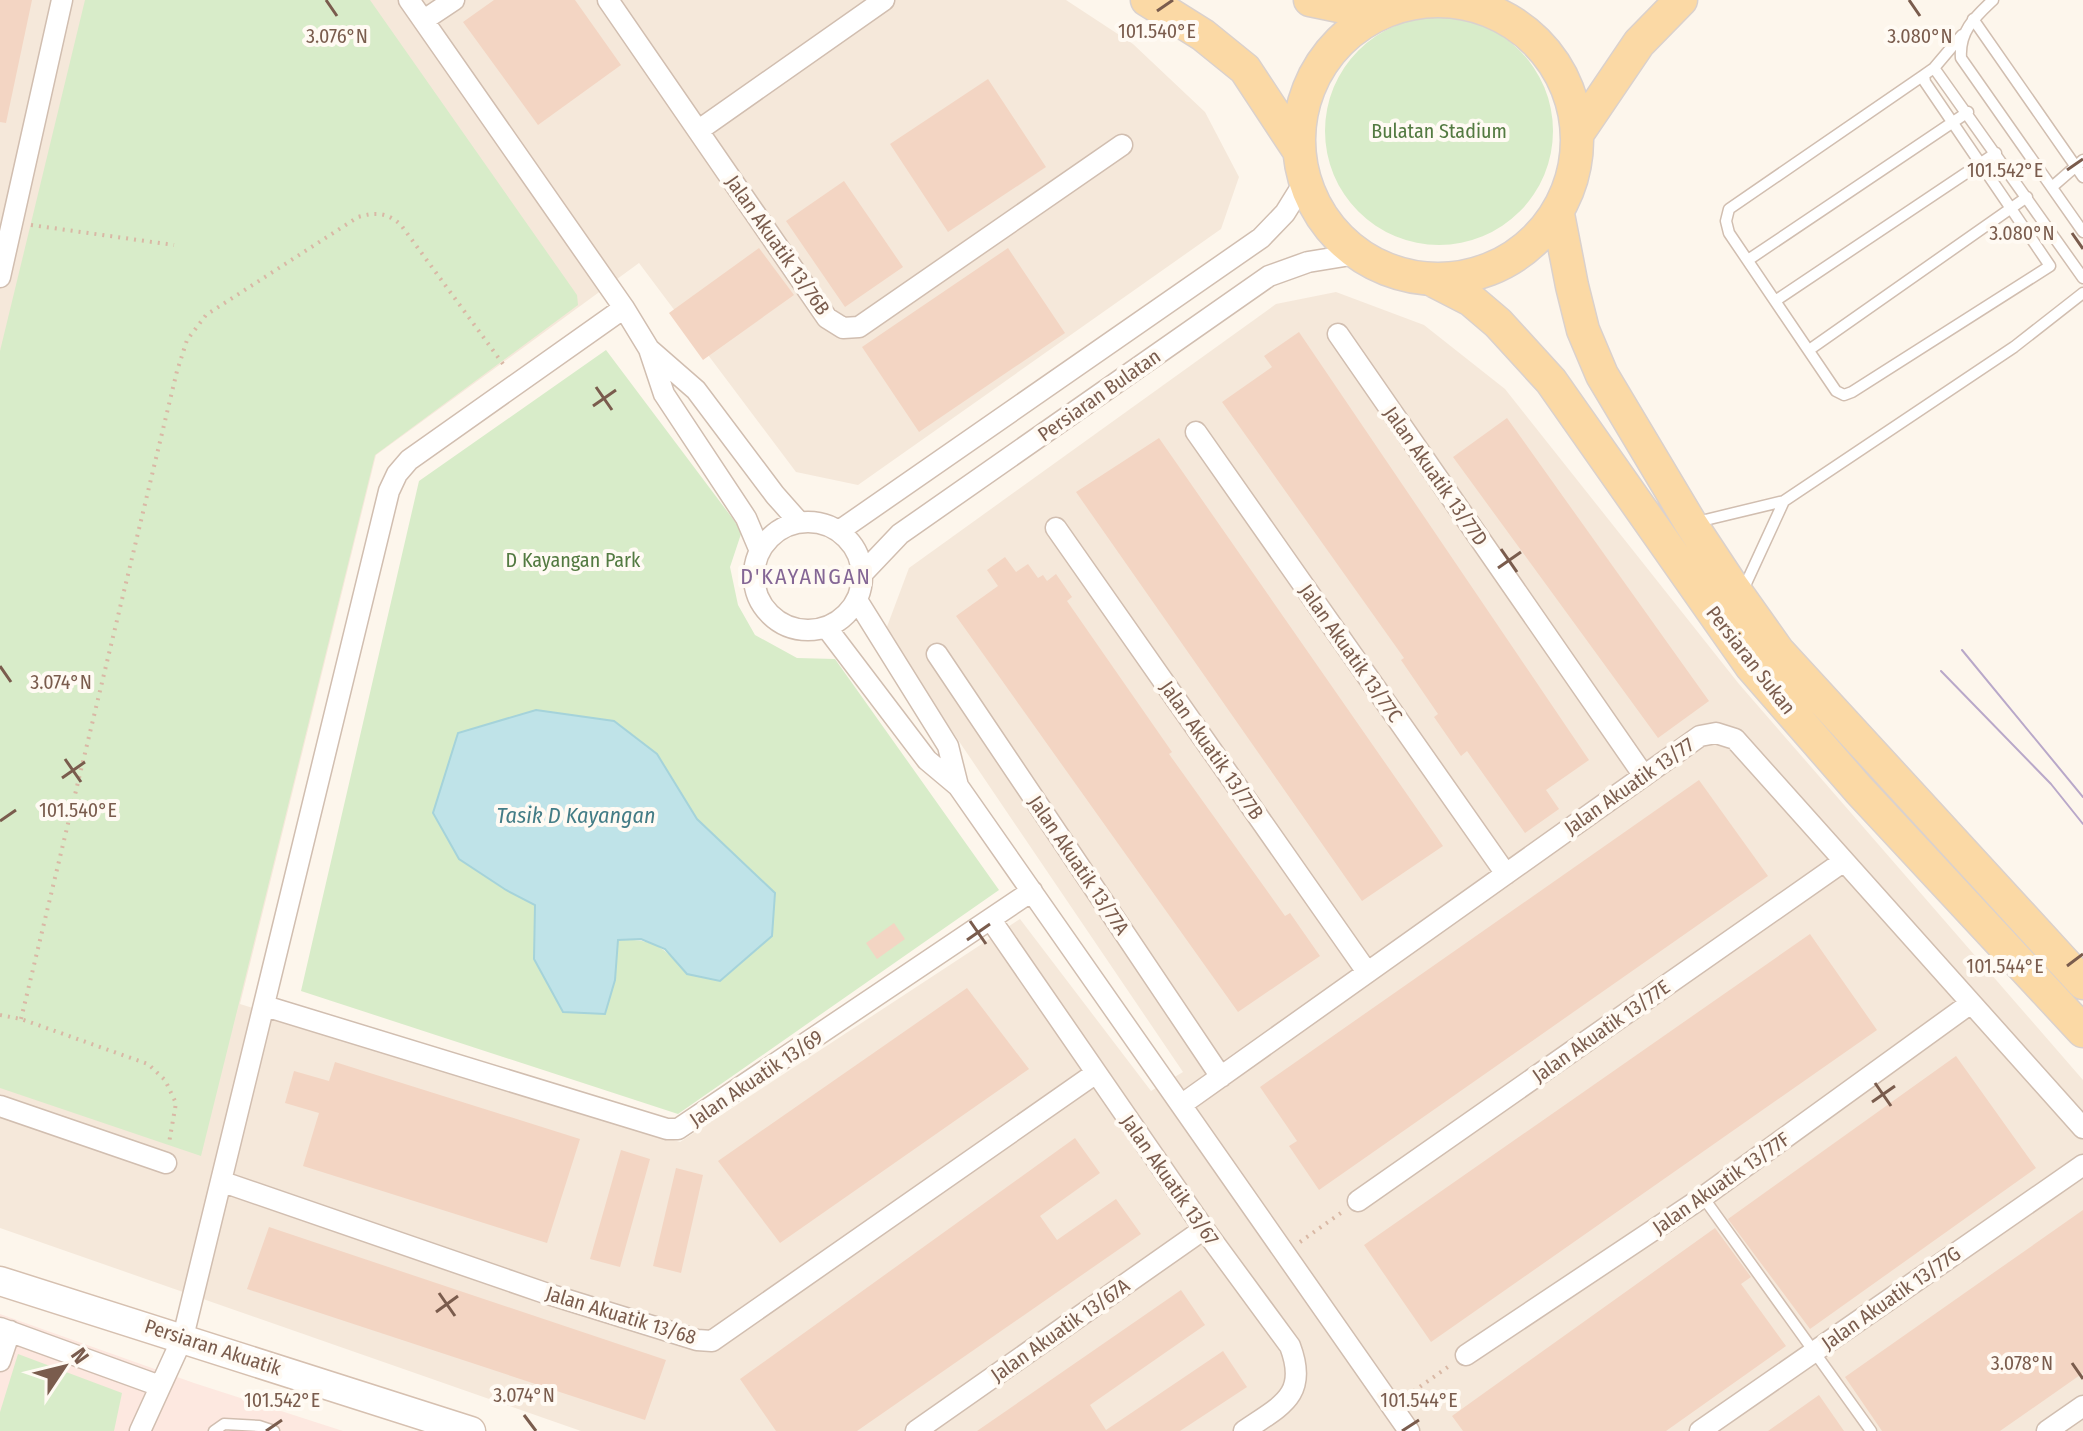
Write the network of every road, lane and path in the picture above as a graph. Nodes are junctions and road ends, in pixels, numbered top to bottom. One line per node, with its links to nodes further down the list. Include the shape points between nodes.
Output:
1 (62, 0): 32 (street)
2 (409, 0): 13 (street)
3 (454, 0): 13 (street)
4 (608, 0): 19 (street, Jalan Akuatik 13/76B)
5 (884, 0): 19 (street)
6 (1147, 0): 22 (main road, via 1245,69)
7 (1310, 0): 11 (main road)
8 (1681, 0): 20 (main road, via 1639,43)
9 (1993, 0): 12 (lane)
10 (1492, 3): 11 (main road, via 1411,3); 20 (main road, via 1549,54 1569,92)
11 (1378, 14): 22 (main road, via 1343,37 1317,70 1302,109)
12 (1973, 19): 14 (lane); 25 (lane)
13 (424, 20): 42 (street)
14 (1963, 33): 15 (lane); 28 (lane, via 1961,58)
15 (1934, 68): 16 (lane); 17 (lane)
16 (1924, 75): 18 (lane); 36 (lane, via 1729,209 1729,233)
17 (1968, 112): 18 (lane); 23 (lane)
18 (1952, 123): 24 (lane); 36 (lane)
19 (699, 130): 21 (street, Jalan Akuatik 13/76B, via 827,318 843,328 859,327)
20 (1578, 133): 31 (main road, via 1574,175)
21 (1122, 145)
22 (1299, 151): 27 (main road)
23 (1996, 153): 24 (lane); 29 (lane)
24 (1980, 163): 30 (lane); 41 (lane)
25 (2079, 164): 26 (lane); 28 (lane)
26 (2083, 177)
27 (1303, 184): 35 (main road, via 1322,218); 52 (street, Persiaran Bulatan, via 1261,238)
28 (2052, 187): 33 (lane)
29 (2027, 197): 30 (lane); 38 (lane)
30 (2010, 208): 45 (lane); 45 (lane, via 2050,266 1844,395)
31 (1558, 214): 39 (main road, via 1526,251 1483,274); 50 (main road, Persiaran Sukan, via 1583,330 1602,375)
32 (12, 223): 34 (path); 37 (street)
33 (2083, 232)
34 (174, 245)
35 (1357, 254): 39 (main road, via 1394,273); 54 (street, Persiaran Bulatan, via 1308,262 1269,276 900,534)
36 (1748, 260): 41 (lane)
37 (0, 277)
38 (2083, 278)
39 (1434, 281): 71 (main road, Persiaran Sukan, via 1480,308 1551,381 1751,666)
40 (2083, 293): 48 (lane, via 2014,347)
41 (1775, 301): 45 (lane)
42 (624, 308): 44 (street); 46 (street)
43 (1338, 334): 59 (street, Jalan Akuatik 13/77D)
44 (649, 349): 49 (street, via 696,390); 53 (street, via 664,394 746,518)
45 (1809, 350)
46 (516, 383): 68 (street, via 409,460 389,491); 70 (path, via 401,225 373,212 206,315 187,340 177,371)
47 (1196, 432): 62 (street, Jalan Akuatik 13/77C)
48 (1784, 501): 50 (lane); 55 (lane)
49 (799, 522): 52 (street); 53 (street, via 783,528)
50 (1691, 524): 55 (main road, Persiaran Sukan)
51 (1056, 528): 65 (street, Jalan Akuatik 13/77B)
52 (839, 531): 54 (street, via 856,550)
53 (760, 551): 57 (street, via 756,587 775,618 791,627)
54 (862, 574): 56 (street)
55 (1740, 597): 66 (main road, Persiaran Sukan, via 1778,651)
56 (857, 600): 57 (street); 60 (street, via 948,746)
57 (826, 627): 60 (street, via 927,760)
58 (937, 654): 73 (street, Jalan Akuatik 13/77A)
59 (1644, 776): 61 (street, Jalan Akuatik 13/77, via 1700,736 1716,733 1735,739); 62 (street, Jalan Akuatik 13/77)
60 (958, 786): 63 (street)
61 (1844, 861): 67 (street, Jalan Akuatik 13/77); 81 (street, Jalan Akuatik 13/77E)
62 (1506, 874): 65 (street, Jalan Akuatik 13/77)
63 (1032, 891): 64 (street, Jalan Akuatik 13/69); 74 (street)
64 (991, 920): 68 (street, Jalan Akuatik 13/69, via 678,1129); 72 (street, Jalan Akuatik 13/67)
65 (1367, 972): 73 (street, Jalan Akuatik 13/77)
66 (2083, 983)
67 (1971, 1003): 76 (street, Jalan Akuatik 13/77); 80 (street, Jalan Akuatik 13/77F)
68 (265, 1006): 79 (street)
69 (0, 1015): 70 (path)
70 (21, 1019): 77 (path, via 148,1064 165,1080 176,1103)
71 (2083, 1031)
72 (1096, 1073): 79 (street, Jalan Akuatik 13/68, via 712,1341 545,1293); 82 (street, Jalan Akuatik 13/67)
73 (1221, 1077): 74 (street, Jalan Akuatik 13/77)
74 (1181, 1105): 83 (street)
75 (0, 1106): 77 (street)
76 (2083, 1128)
77 (166, 1163)
78 (2083, 1165): 87 (street, Jalan Akuatik 13/77G)
79 (223, 1182): 86 (street)
80 (1703, 1197): 87 (lane); 88 (street, Jalan Akuatik 13/77F)
81 (1358, 1201): 83 (path)
82 (1204, 1229): 97 (street, Jalan Akuatik 13/67A); 98 (street, Jalan Akuatik 13/67, via 1290,1346 1296,1362 1296,1385 1285,1402)
83 (1285, 1252): 91 (street)
84 (0, 1281): 86 (street, Persiaran Akuatik)
85 (5, 1329): 89 (street); 90 (street)
86 (183, 1337): 90 (street); 96 (street, Persiaran Akuatik)
87 (1815, 1351): 100 (street, Jalan Akuatik 13/77G); 101 (lane)
88 (1466, 1355): 91 (path)
89 (0, 1361)
90 (160, 1386): 93 (street)
91 (1392, 1406): 99 (street)
92 (2083, 1406): 102 (street)
93 (140, 1431)
94 (214, 1431): 95 (lane, via 224,1424)
95 (274, 1431)
96 (471, 1431)
97 (916, 1431)
98 (1244, 1431)
99 (1409, 1431)
100 (1700, 1431)
101 (1871, 1431)
102 (2047, 1431)

